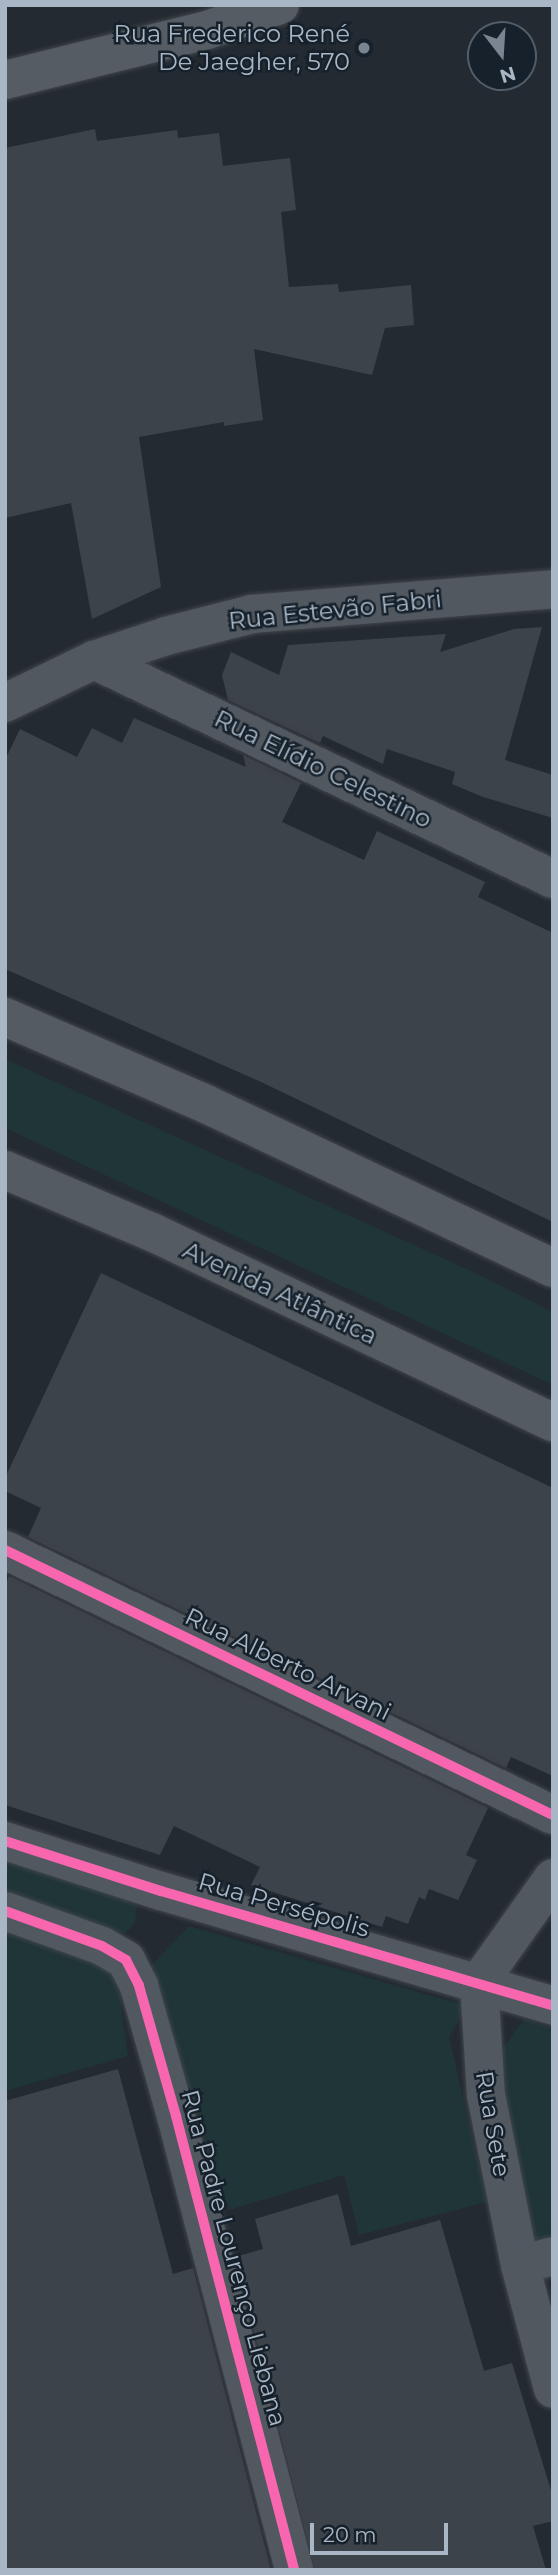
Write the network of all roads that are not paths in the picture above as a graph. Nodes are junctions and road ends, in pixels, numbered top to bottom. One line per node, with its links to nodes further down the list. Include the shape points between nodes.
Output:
1 (280, 5): 2 (main road, via 207,30)
2 (5, 80)
3 (553, 589): 4 (street, Rua Estevão Fabri, via 252,614 166,635)
4 (94, 660): 5 (street, Rua Estevão Fabri); 6 (street, Rua Elídio Celestino)
5 (5, 703)
6 (553, 879)
7 (5, 1017): 9 (main road, via 206,1104)
8 (5, 1170): 10 (main road, Avenida Atlântica, via 152,1232)
9 (553, 1268)
10 (553, 1422)
11 (5, 1550): 12 (street, Rua Alberto Arvani)
12 (553, 1815)
13 (5, 1842): 16 (street, Rua Persépolis)
14 (553, 1878): 16 (street)
15 (5, 1911): 20 (street, Rua Padre Lourenço Liebana, via 102,1946 126,1960 139,1986)
16 (478, 1982): 17 (street, Rua Persépolis); 18 (street, Rua Sete, via 486,2095)
17 (553, 2006)
18 (536, 2260): 19 (street, Rua Sete)
19 (553, 2389)
20 (294, 2570)

